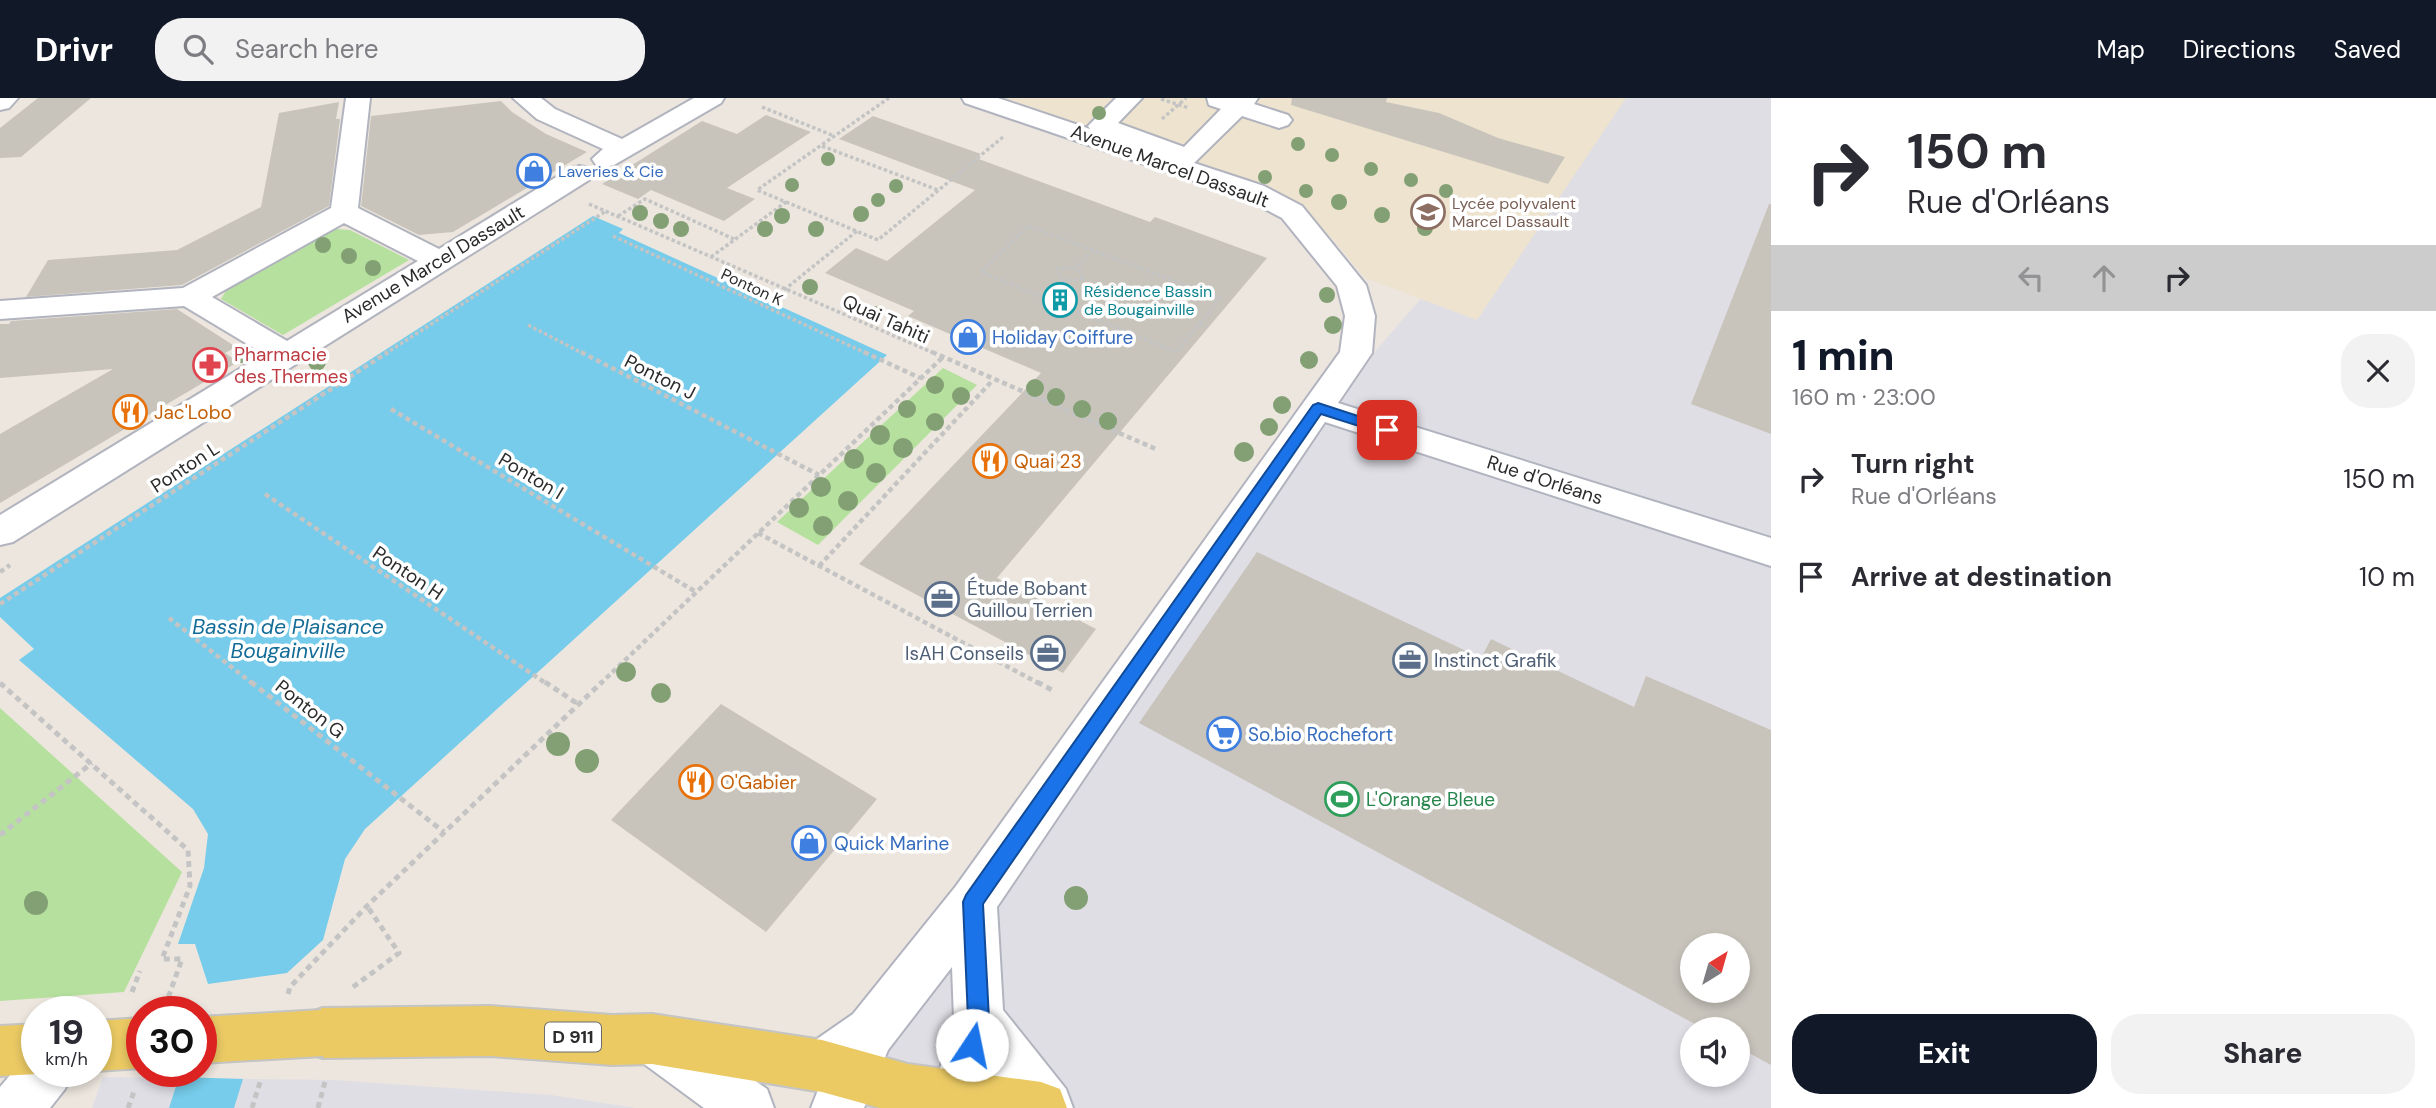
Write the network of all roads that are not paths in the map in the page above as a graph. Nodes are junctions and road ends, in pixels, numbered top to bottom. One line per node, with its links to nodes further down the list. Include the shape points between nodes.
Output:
1 (6, 98): 9 (street)
2 (358, 98): 12 (street)
3 (525, 98): 4 (street, via 613,154)
4 (712, 98)
5 (974, 98): 17 (street, Avenue Marcel Dassault, via 1254,192 1293,212 1351,285 1360,316 1356,353)
6 (1130, 98): 8 (street, via 1101,126 1188,157)
7 (1210, 98): 8 (street)
8 (1242, 102): 10 (street)
9 (0, 103)
10 (1279, 120)
11 (568, 182): 13 (street, Avenue Marcel Dassault)
12 (344, 212): 13 (street); 14 (street)
13 (439, 260): 16 (street, Avenue Marcel Dassault)
14 (190, 297): 15 (street); 16 (street)
15 (0, 310)
16 (286, 354): 18 (street, Avenue Marcel Dassault)
17 (1318, 408): 19 (street, Rue d'Orléans); 20 (street, Avenue Marcel Dassault)
18 (0, 532)
19 (1771, 552)
20 (973, 902): 21 (street); 26 (street, Avenue Marcel Dassault)
21 (979, 1019): 28 (street); 32 (street)
22 (652, 1039): 23 (main road, D 911, bridge, via 490,1031 324,1054); 26 (main road, D 911); 30 (street)
23 (217, 1042)
24 (21, 1050): 25 (main road)
25 (0, 1051)
26 (846, 1070): 28 (main road, D 911)
27 (34, 1087): 29 (street)
28 (956, 1102): 31 (main road, D 911)
29 (17, 1108)
30 (748, 1108)
31 (1041, 1108)
32 (1047, 1108)

